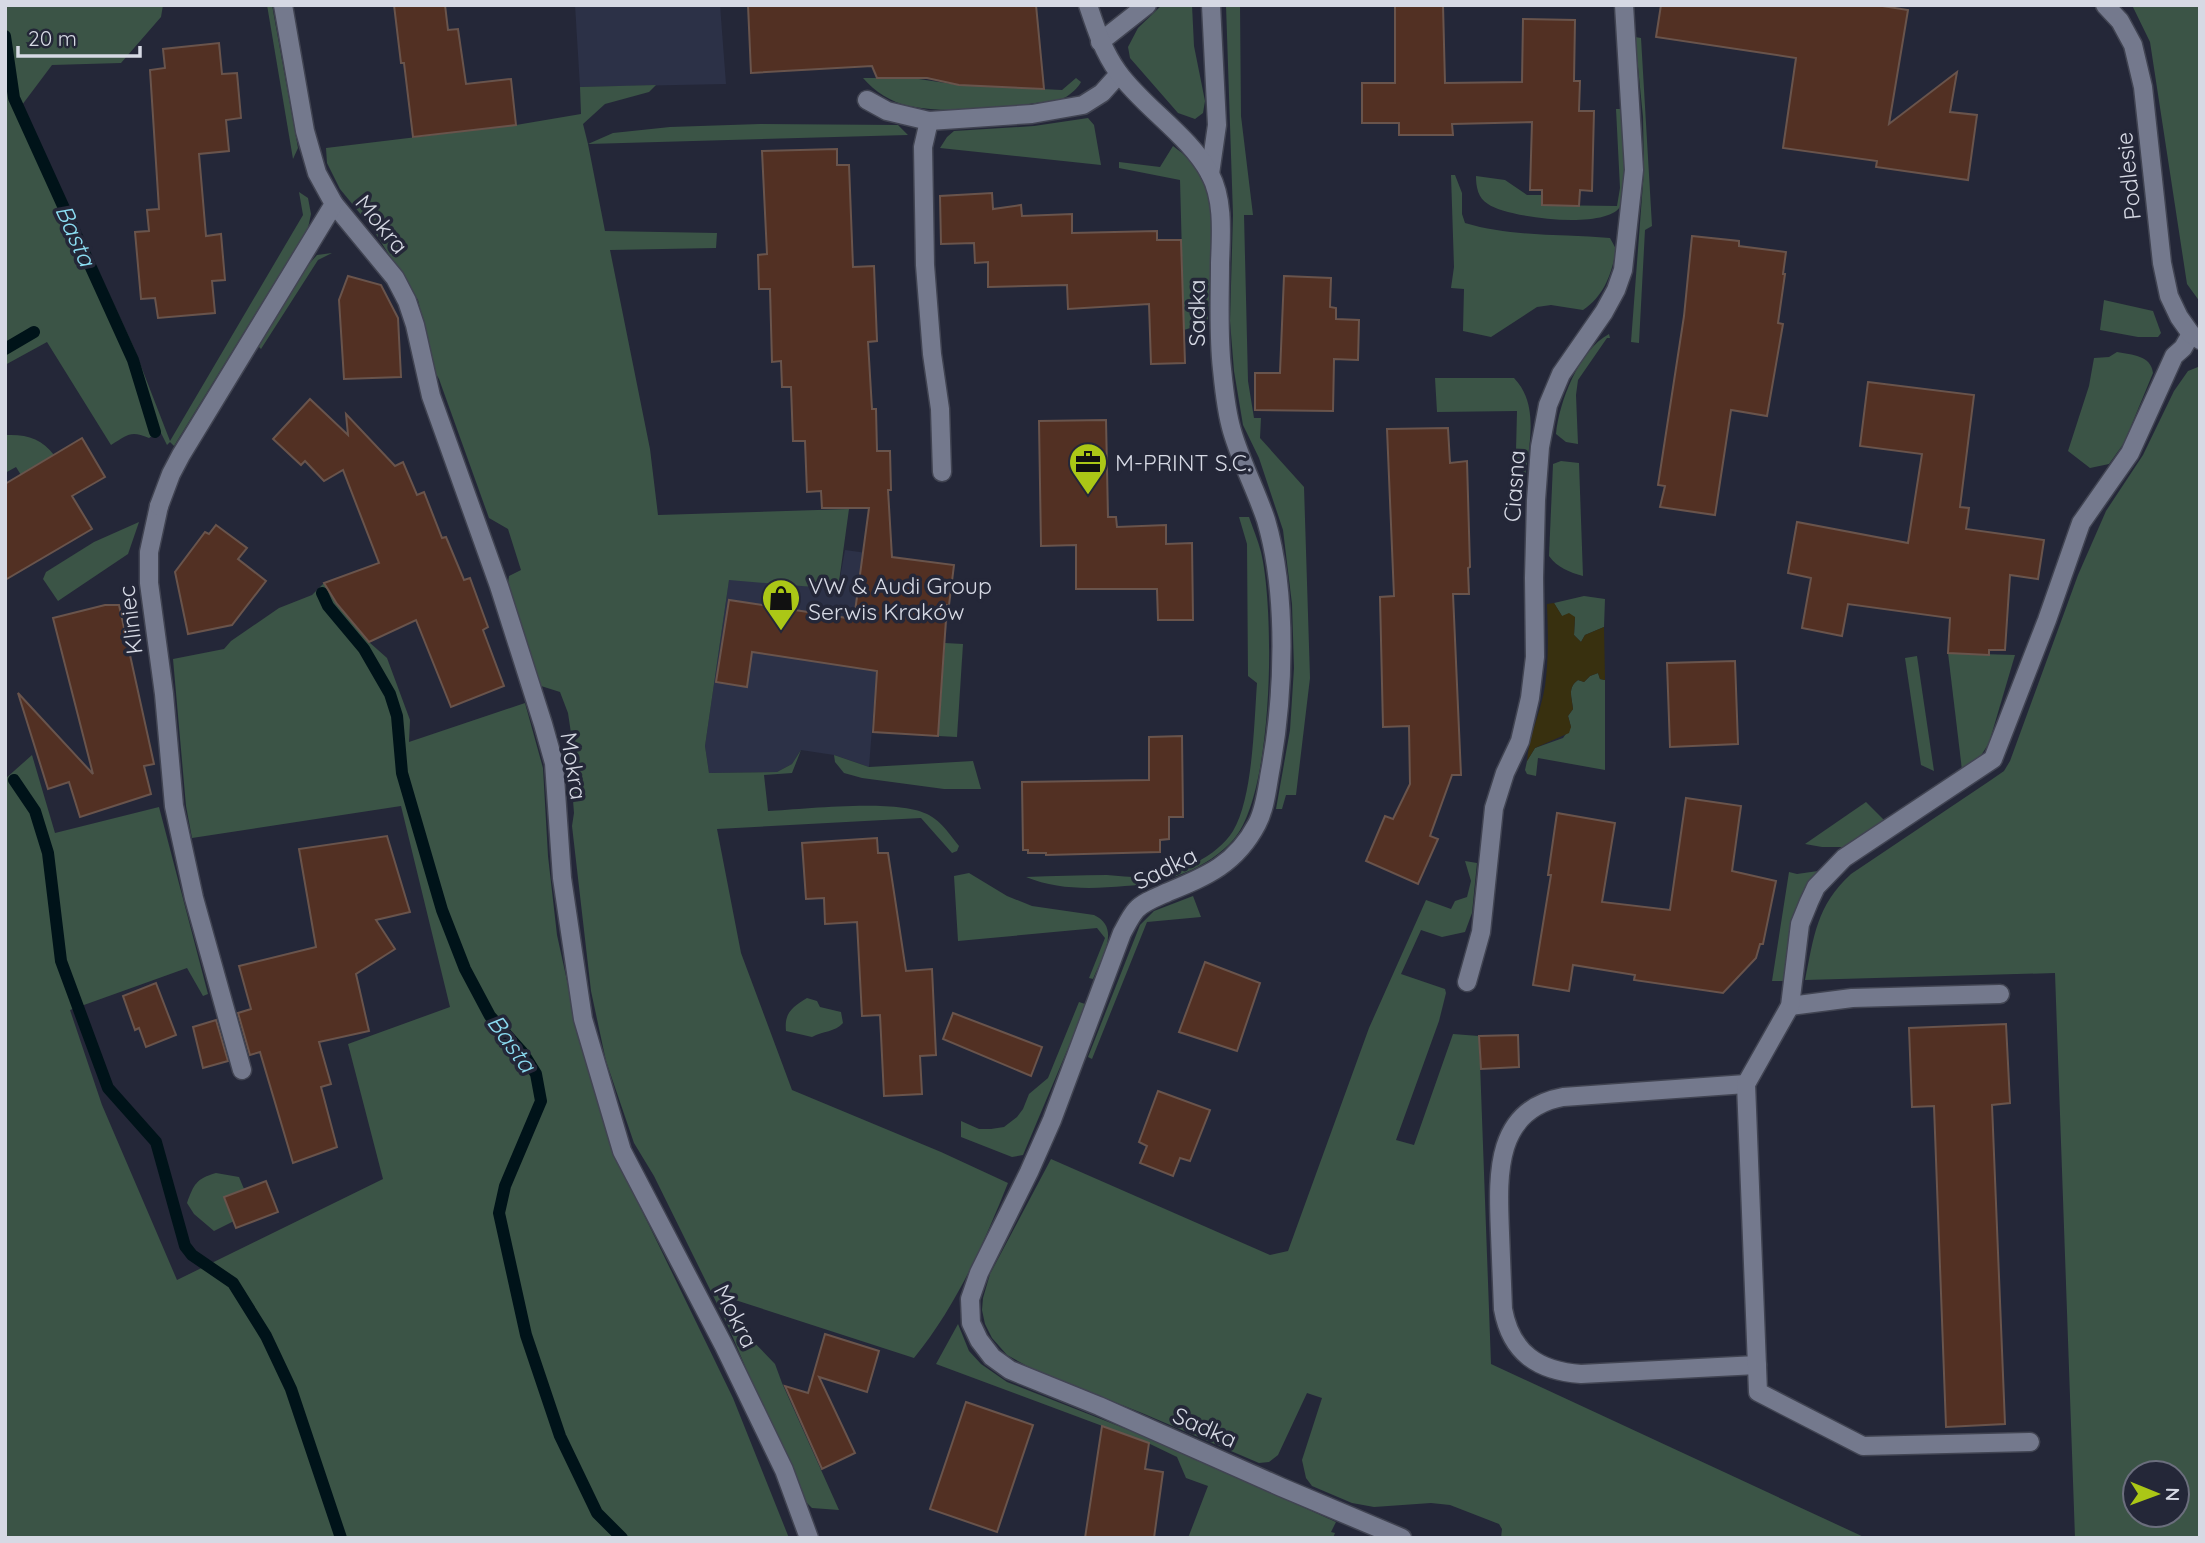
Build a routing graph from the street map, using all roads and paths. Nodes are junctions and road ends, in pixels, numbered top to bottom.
1 (283, 5) edge
2 (1088, 5) edge
3 (1147, 5) edge
4 (1211, 5) edge
5 (1624, 5) edge
6 (2105, 5) edge
7 (1100, 42) junction
8 (1119, 74) junction
9 (867, 100) dead end
10 (929, 121) junction
11 (1210, 174) junction
12 (334, 204) junction
13 (2195, 337) edge
14 (942, 472) dead end
15 (1467, 982) dead end
16 (2000, 994) dead end
17 (1790, 1006) junction
18 (242, 1070) dead end
19 (1746, 1084) junction
20 (1757, 1365) junction
21 (2030, 1442) dead end
22 (809, 1538) edge
23 (1402, 1538) edge

1 - 12 street, Mokra
2 - 7 street, Sadka
3 - 7 street
4 - 11 street
5 - 15 street, Ciasna
6 - 13 street, Podlesie
7 - 8 street, Sadka
8 - 10 street
8 - 11 street, Sadka
9 - 10 street
10 - 14 street
11 - 23 street, Sadka
12 - 18 street, Kliniec
12 - 22 street, Mokra
13 - 17 street
16 - 17 street
17 - 19 street
19 - 20 street
19 - 20 street
20 - 21 street

